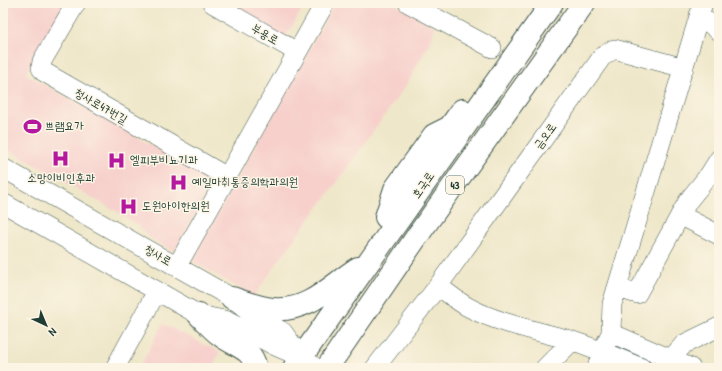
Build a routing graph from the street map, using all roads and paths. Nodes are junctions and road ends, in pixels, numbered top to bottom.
1 (76, 3) edge
2 (212, 3) edge
3 (324, 3) edge
4 (408, 3) edge
5 (552, 3) edge
6 (584, 3) edge
7 (701, 9) edge
8 (719, 31) edge
9 (492, 48) dead end
10 (297, 52) junction
11 (684, 68) junction
12 (497, 81) junction
13 (719, 159) edge
14 (3, 168) edge
15 (227, 177) junction
16 (3, 203) edge
17 (680, 215) junction
18 (719, 235) edge
19 (370, 260) junction
20 (176, 266) junction
21 (344, 276) junction
22 (438, 286) junction
23 (617, 288) junction
24 (157, 291) junction
25 (232, 298) junction
26 (199, 315) junction
27 (719, 328) edge
28 (611, 333) junction
29 (572, 341) junction
30 (671, 359) junction
31 (600, 360) edge
32 (304, 364) edge
33 (115, 368) edge
34 (256, 368) edge
35 (327, 368) edge
36 (375, 368) edge
37 (545, 368) edge
38 (642, 368) edge
39 (691, 368) edge

1 - 15 street, 청사로47번길
2 - 10 street, 부용로
3 - 10 street
4 - 9 street
5 - 12 main road, 호국로 / 43
6 - 35 main road, 43
7 - 8 street
7 - 11 street
10 - 15 street
11 - 22 street, 금오로
11 - 23 street
12 - 19 main road, 호국로 / 43
12 - 21 main road
13 - 17 street
14 - 20 street, 청사로
15 - 20 street
16 - 24 street
17 - 18 street
17 - 23 street
19 - 21 main road
19 - 32 main road, 호국로 / 43
20 - 25 street, 청사로
21 - 25 main road
22 - 29 street
22 - 36 street, 금오로
23 - 28 street
24 - 26 street
24 - 33 street
25 - 32 street, 청사로
26 - 32 street
26 - 34 main road
27 - 30 street
28 - 30 street
28 - 31 street
29 - 31 street
29 - 37 street
30 - 39 street
31 - 38 street

